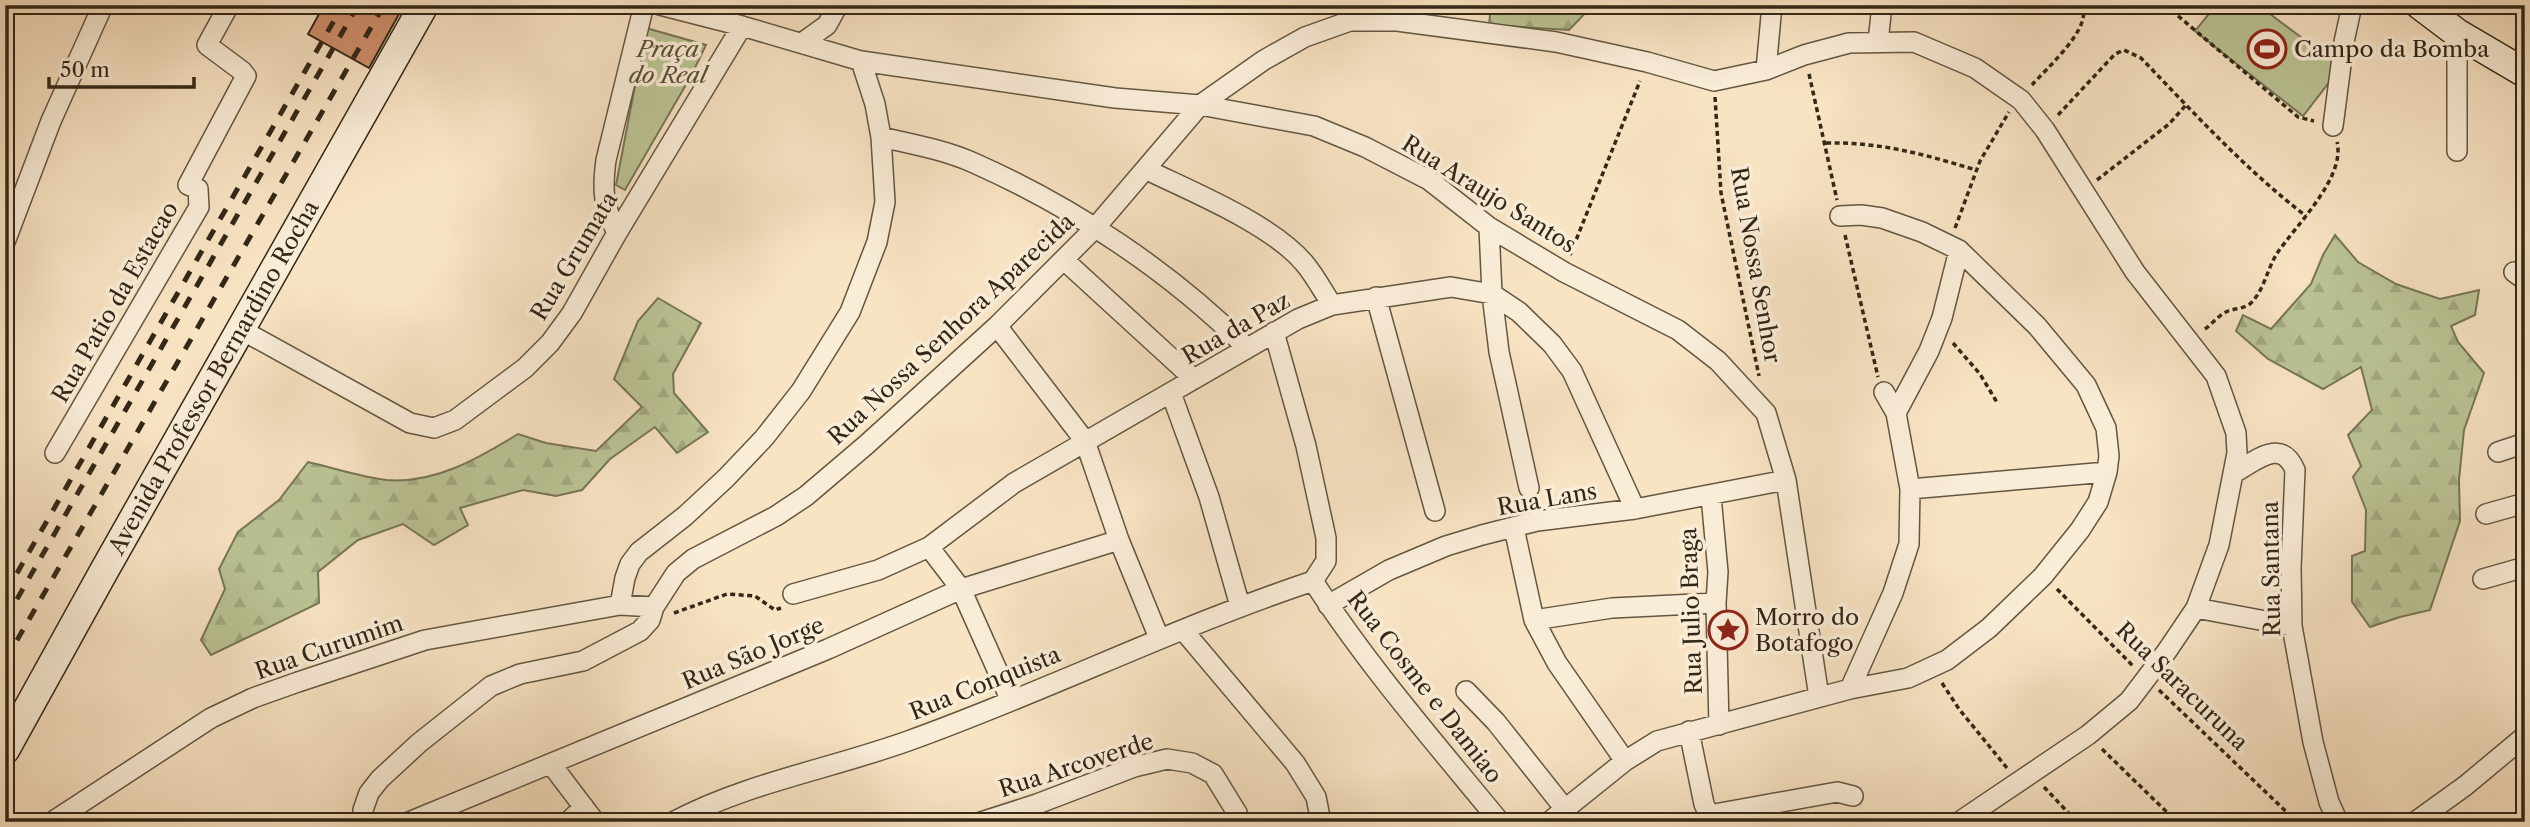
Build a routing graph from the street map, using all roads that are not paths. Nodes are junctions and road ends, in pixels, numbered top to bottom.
1 (103, 5) edge
2 (229, 5) edge
3 (424, 5) edge
4 (644, 5) edge
5 (660, 5) edge
6 (838, 5) edge
7 (1772, 5) edge
8 (1882, 5) edge
9 (2352, 5) edge
10 (2420, 5) edge
11 (742, 26) junction
12 (2457, 33) junction
13 (1878, 42) junction
14 (802, 43) junction
15 (861, 61) junction
16 (1766, 70) junction
17 (2525, 73) edge
18 (1200, 105) junction
19 (2333, 126) road end
20 (881, 137) junction
21 (2457, 151) dead end
22 (1147, 170) junction
23 (1840, 216) dead end
24 (1489, 227) junction
25 (1095, 228) junction
26 (617, 233) junction
27 (5, 242) edge
28 (1954, 248) junction
29 (1064, 260) junction
30 (1492, 294) junction
31 (1376, 297) junction
32 (1332, 305) junction
33 (998, 326) junction
34 (240, 329) junction
35 (1274, 332) junction
36 (1247, 348) junction
37 (1194, 379) junction
38 (1884, 392) dead end
39 (1171, 393) junction
40 (1896, 413) junction
41 (1085, 442) junction
42 (2525, 443) edge
43 (2498, 452) dead end
44 (55, 453) dead end
45 (2107, 472) junction
46 (2234, 473) junction
47 (1786, 480) junction
48 (1529, 488) dead end
49 (1910, 489) junction
50 (1711, 496) junction
51 (2525, 503) edge
52 (1635, 509) junction
53 (1434, 511) dead end
54 (2486, 514) dead end
55 (1514, 528) junction
56 (1119, 540) junction
57 (929, 547) junction
58 (2525, 567) edge
59 (2483, 579) dead end
60 (1312, 581) junction
61 (961, 589) junction
62 (793, 594) road end
63 (1716, 603) junction
64 (620, 605) junction
65 (1328, 605) junction
66 (1240, 606) junction
67 (2196, 608) junction
68 (653, 610) junction
69 (1534, 620) junction
70 (2292, 626) junction
71 (1183, 630) junction
72 (1159, 638) junction
73 (1850, 689) junction
74 (1466, 691) dead end
75 (1819, 697) junction
76 (1011, 701) junction
77 (1719, 725) junction
78 (1689, 731) junction
79 (2525, 736) edge
80 (5, 750) edge
81 (1625, 761) junction
82 (551, 764) junction
83 (1853, 796) dead end
84 (1565, 808) junction
85 (589, 815) edge
86 (52, 822) edge
87 (364, 822) edge
88 (409, 822) edge
89 (568, 822) edge
90 (673, 822) edge
91 (981, 822) edge
92 (1240, 822) edge
93 (1321, 822) edge
94 (1500, 822) edge
95 (1549, 822) edge
96 (1959, 822) edge
97 (2338, 822) edge
98 (2414, 822) edge

1 - 27 street
2 - 44 street, Rua Patio da Estacao
3 - 34 main road, Avenida Professor Bernardino Rocha
4 - 26 street
5 - 11 street, Rua Araujo Santos
6 - 14 street
7 - 16 street
8 - 13 street
9 - 19 street
10 - 12 main road
11 - 14 street, Rua Araujo Santos
11 - 26 street, Rua Grumata
12 - 17 main road
12 - 21 street
13 - 16 street, Rua Nossa Senhora Aparecida
13 - 46 street, Rua Nossa Senhora Aparecida
14 - 15 street, Rua Araujo Santos
15 - 18 street, Rua Araujo Santos
15 - 20 street
16 - 18 street, Rua Nossa Senhora Aparecida
18 - 22 street, Rua Nossa Senhora Aparecida
18 - 24 street, Rua Araujo Santos
20 - 25 street
20 - 64 street
22 - 25 street, Rua Nossa Senhora Aparecida
22 - 32 street
23 - 28 street
24 - 30 street
24 - 47 street, Rua Araujo Santos
25 - 29 street, Rua Nossa Senhora Aparecida
25 - 36 street
26 - 34 street, Rua Grumata
28 - 40 street
28 - 45 street
29 - 33 street, Rua Nossa Senhora Aparecida
29 - 37 street
30 - 31 street, Rua da Paz
30 - 48 street
30 - 52 street, Rua da Paz
31 - 32 street, Rua da Paz
31 - 53 street
32 - 35 street, Rua da Paz
33 - 41 street
33 - 68 street, Rua Nossa Senhora Aparecida
34 - 80 main road, Avenida Professor Bernardino Rocha
35 - 36 street, Rua da Paz
35 - 60 street
36 - 37 street, Rua da Paz
37 - 39 street, Rua da Paz
38 - 40 street
39 - 41 street, Rua da Paz
39 - 66 street
40 - 49 street
41 - 56 street
41 - 57 street, Rua da Paz
42 - 43 street
45 - 49 street
45 - 73 street
46 - 67 street, Rua Nossa Senhora Aparecida
46 - 70 street, Rua Santana
47 - 50 street, Rua Lans
47 - 75 street, Rua Araujo Santos
49 - 73 street
50 - 52 street, Rua Lans
50 - 63 street, Rua Julio Braga
51 - 54 street
52 - 55 street, Rua Lans
55 - 65 street, Rua Lans
55 - 69 street
56 - 61 street, Rua São Jorge
56 - 72 street
57 - 61 street
57 - 62 street, Rua da Paz
58 - 59 street
60 - 65 street, Rua Cosme e Damiao
60 - 66 street, Rua Conquista
61 - 76 street
61 - 82 street, Rua São Jorge
63 - 69 street
63 - 77 street, Rua Julio Braga
64 - 68 street, Rua Curumim
64 - 86 street, Rua Curumim
65 - 94 street, Rua Cosme e Damiao
66 - 71 street, Rua Conquista
67 - 70 street
67 - 96 street, Rua Nossa Senhora Aparecida
68 - 87 street, Rua Nossa Senhora Aparecida
69 - 81 street
70 - 97 street, Rua Santana
71 - 72 street, Rua Conquista
71 - 93 street
72 - 76 street, Rua Conquista
73 - 75 street
74 - 84 street
75 - 77 street
76 - 90 street, Rua Conquista
77 - 78 street
78 - 81 street
78 - 83 street
79 - 98 street
81 - 84 street
82 - 85 street
82 - 88 street, Rua São Jorge
84 - 95 street
85 - 89 street
91 - 92 street, Rua Arcoverde

